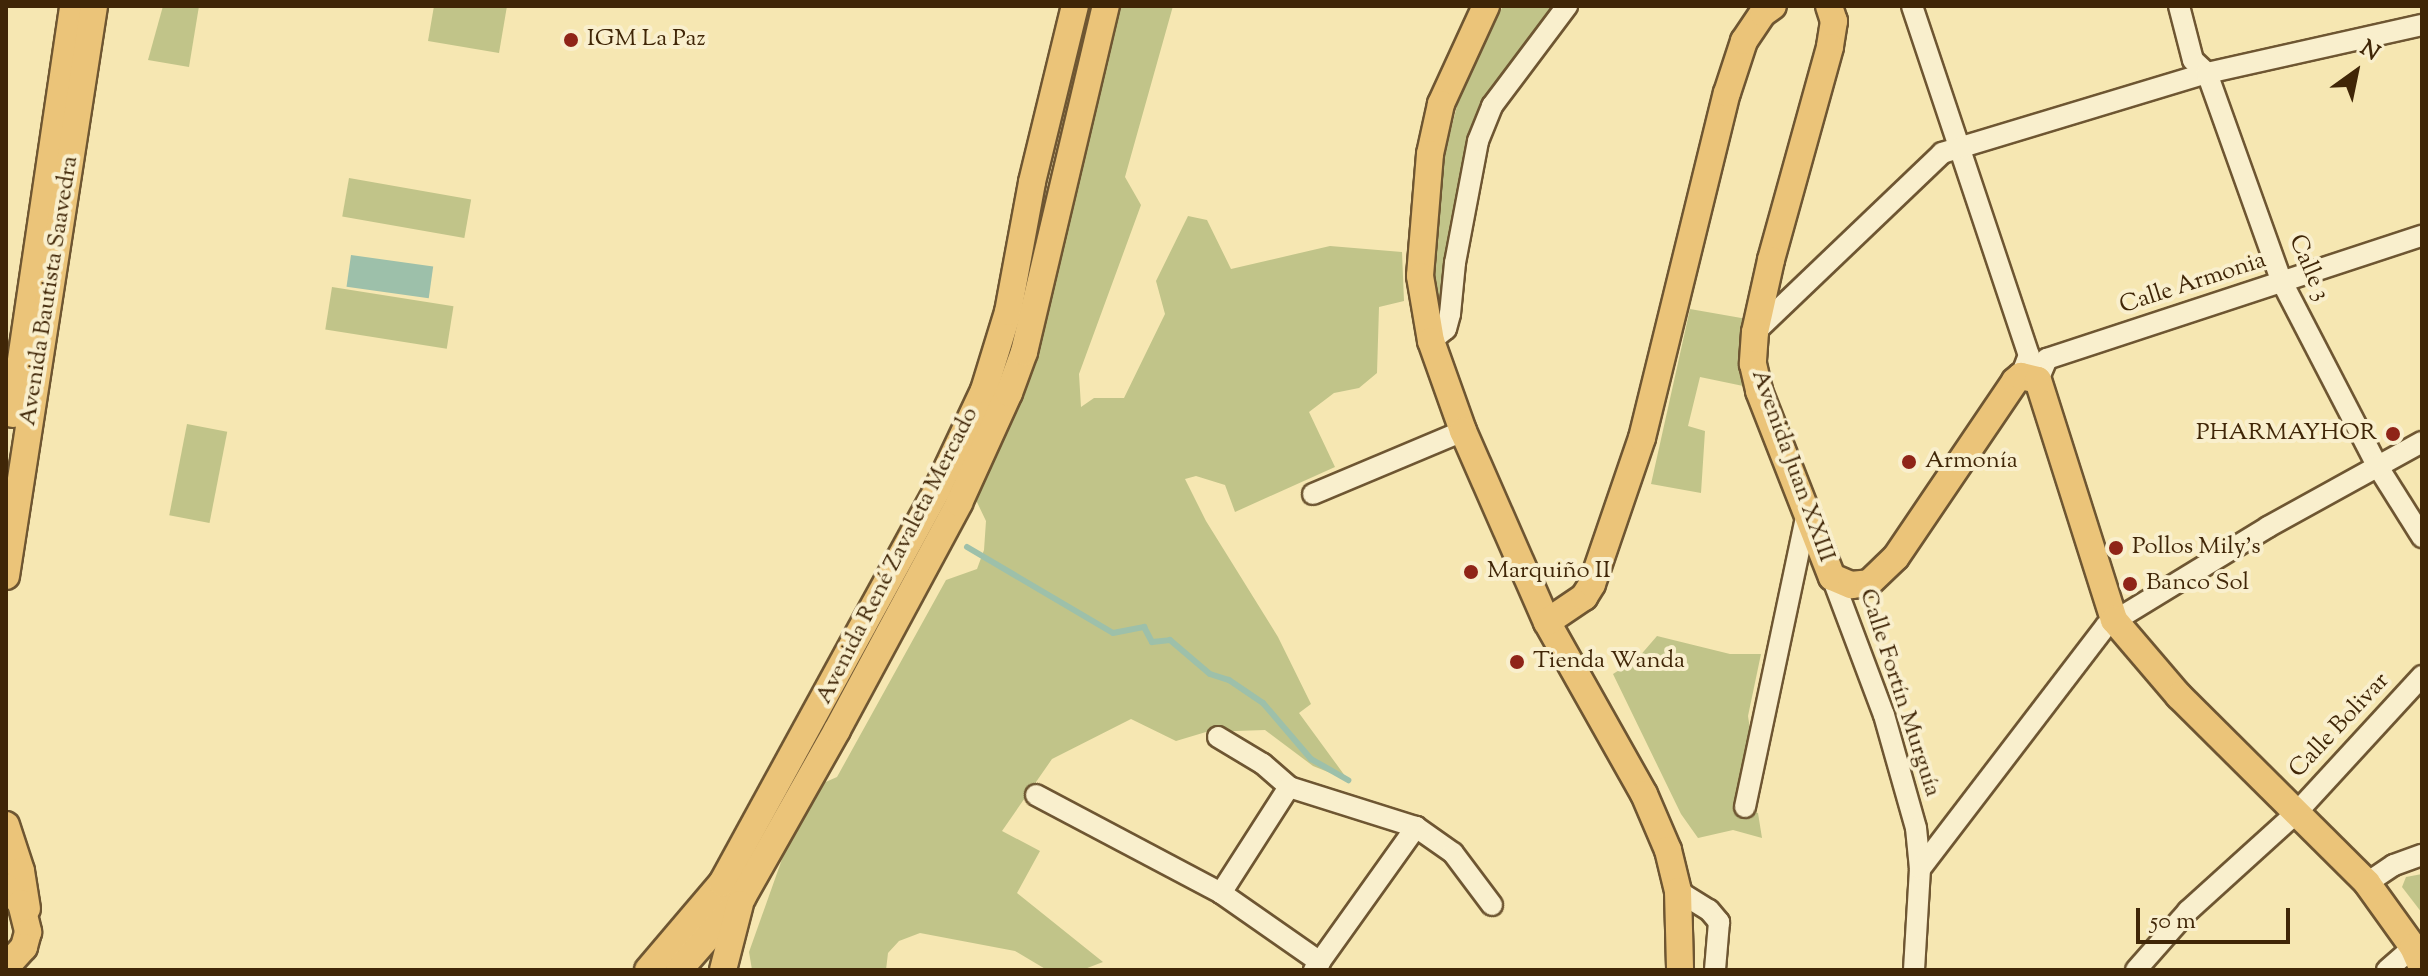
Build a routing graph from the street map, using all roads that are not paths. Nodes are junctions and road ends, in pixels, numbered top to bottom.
1 (73, 6) edge
2 (94, 6) edge
3 (1075, 6) edge
4 (1106, 6) edge
5 (1486, 6) edge
6 (1567, 6) edge
7 (1773, 6) edge
8 (1829, 6) edge
9 (1912, 6) edge
10 (2179, 6) edge
11 (2422, 25) edge
12 (2207, 73) junction
13 (1960, 147) junction
14 (2422, 236) edge
15 (2282, 282) junction
16 (1755, 332) junction
17 (1431, 341) junction
18 (2030, 378) junction
19 (1463, 431) junction
20 (2422, 442) edge
21 (6, 461) edge
22 (2378, 467) junction
23 (1313, 494) dead end
24 (1807, 514) junction
25 (2422, 537) edge
26 (6, 576) edge
27 (1832, 577) junction
28 (2114, 620) junction
29 (1547, 622) junction
30 (2422, 676) edge
31 (1218, 737) dead end
32 (1289, 787) junction
33 (1036, 795) dead end
34 (1745, 807) dead end
35 (2297, 812) junction
36 (6, 825) edge
37 (1416, 827) junction
38 (2422, 855) edge
39 (1920, 869) junction
40 (2367, 883) junction
41 (6, 887) edge
42 (1678, 891) junction
43 (1221, 893) junction
44 (742, 898) junction
45 (1492, 905) dead end
46 (27, 917) junction
47 (2417, 957) edge
48 (1317, 966) edge
49 (6, 967) edge
50 (648, 970) edge
51 (679, 970) edge
52 (723, 970) edge
53 (1680, 970) edge
54 (1715, 970) edge
55 (1914, 970) edge
56 (2136, 970) edge
57 (2387, 970) edge

1 - 21 main road, Avenida Bautista Saavedra
2 - 26 main road, Avenida Bautista Saavedra
3 - 50 main road, Avenida René Zavaleta Mercado
4 - 44 main road, Avenida René Zavaleta Mercado
5 - 17 main road
6 - 17 street
7 - 29 main road
8 - 16 main road, Avenida Juan XXIII
9 - 13 street
10 - 12 street, Calle 3
11 - 12 street
12 - 13 street
12 - 15 street, Calle 3
13 - 16 street
13 - 18 street
14 - 15 street, Calle Armonia
15 - 18 street, Calle Armonia
15 - 22 street, Calle 3
16 - 24 main road, Avenida Juan XXIII
17 - 19 main road
18 - 27 main road, Avenida Juan XXIII
18 - 28 main road
19 - 23 street
19 - 29 main road
20 - 22 street
22 - 25 street, Calle 3
22 - 28 street
24 - 27 main road, Avenida Juan XXIII
24 - 34 street
27 - 39 street, Calle Fortín Murguía
28 - 35 main road
28 - 39 street
29 - 42 main road
30 - 35 street, Calle Bolivar
31 - 32 street
32 - 37 street
32 - 43 street
33 - 43 street
35 - 40 main road
35 - 56 street, Calle Bolivar
36 - 46 main road
37 - 45 street
37 - 48 street
38 - 40 street
39 - 55 street, Calle Fortín Murguía
40 - 47 main road
41 - 46 main road
42 - 53 main road
42 - 54 street
43 - 48 street
44 - 51 main road, Avenida René Zavaleta Mercado
44 - 52 main road
46 - 49 main road
47 - 57 street

